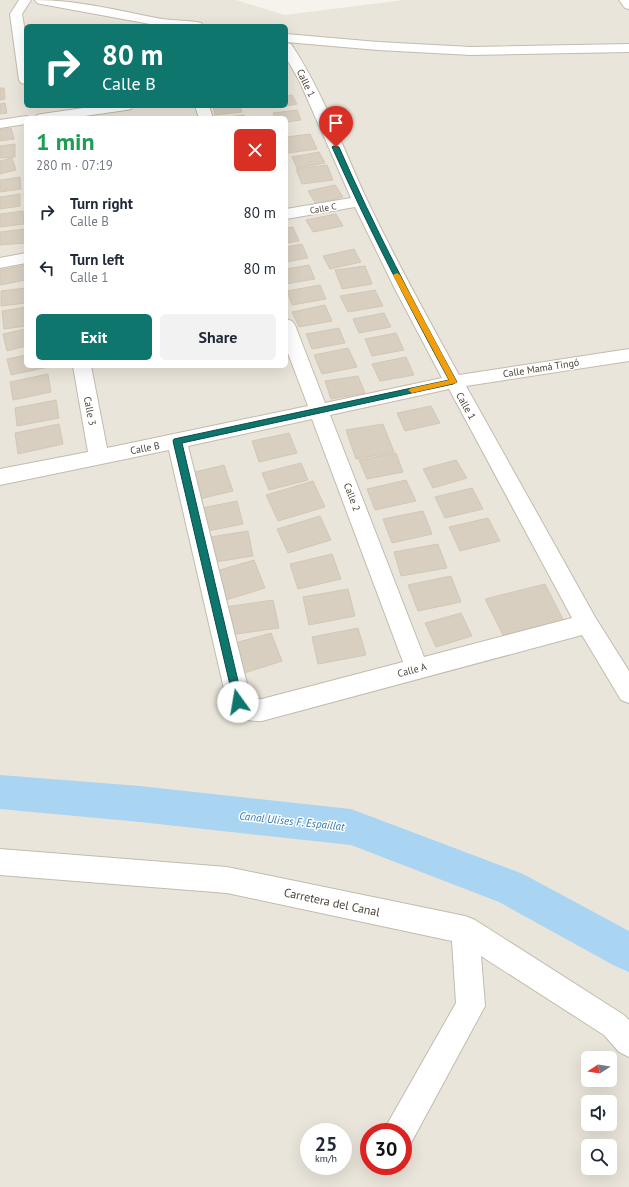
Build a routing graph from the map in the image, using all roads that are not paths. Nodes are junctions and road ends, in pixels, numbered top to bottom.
1 (25, 0) edge
2 (41, 0) edge
3 (625, 0) edge
4 (629, 5) edge
5 (166, 24) edge
6 (288, 38) edge
7 (629, 48) edge
8 (288, 52) edge
9 (24, 67) edge
10 (112, 108) edge
11 (56, 116) edge
12 (24, 120) edge
13 (0, 124) edge
14 (360, 201) junction
15 (288, 214) edge
16 (24, 258) edge
17 (0, 263) edge
18 (288, 329) edge
19 (629, 355) edge
20 (82, 368) edge
21 (453, 382) junction
22 (319, 410) junction
23 (177, 441) junction
24 (100, 456) junction
25 (0, 477) edge
26 (587, 624) junction
27 (417, 669) junction
28 (629, 692) edge
29 (0, 862) edge
30 (464, 930) junction
31 (629, 1042) edge
32 (405, 1123) edge

1 - 9 street
2 - 5 street
3 - 4 street
6 - 7 street
8 - 14 street, Calle 1
10 - 11 street
12 - 13 street
14 - 15 street, Calle C
14 - 21 street, Calle 1
16 - 17 street
18 - 22 street, Calle 2
19 - 21 street, Calle Mamá Tingó
20 - 24 street, Calle 3
21 - 22 street, Calle B
21 - 26 street, Calle 1
22 - 23 street, Calle B
22 - 27 street, Calle 2
23 - 24 street, Calle B
23 - 27 street, Calle A
24 - 25 street, Calle B
26 - 27 street, Calle A
26 - 28 street, Calle 1
29 - 30 street, Carretera del Canal
30 - 31 street, Carretera del Canal
30 - 32 street

